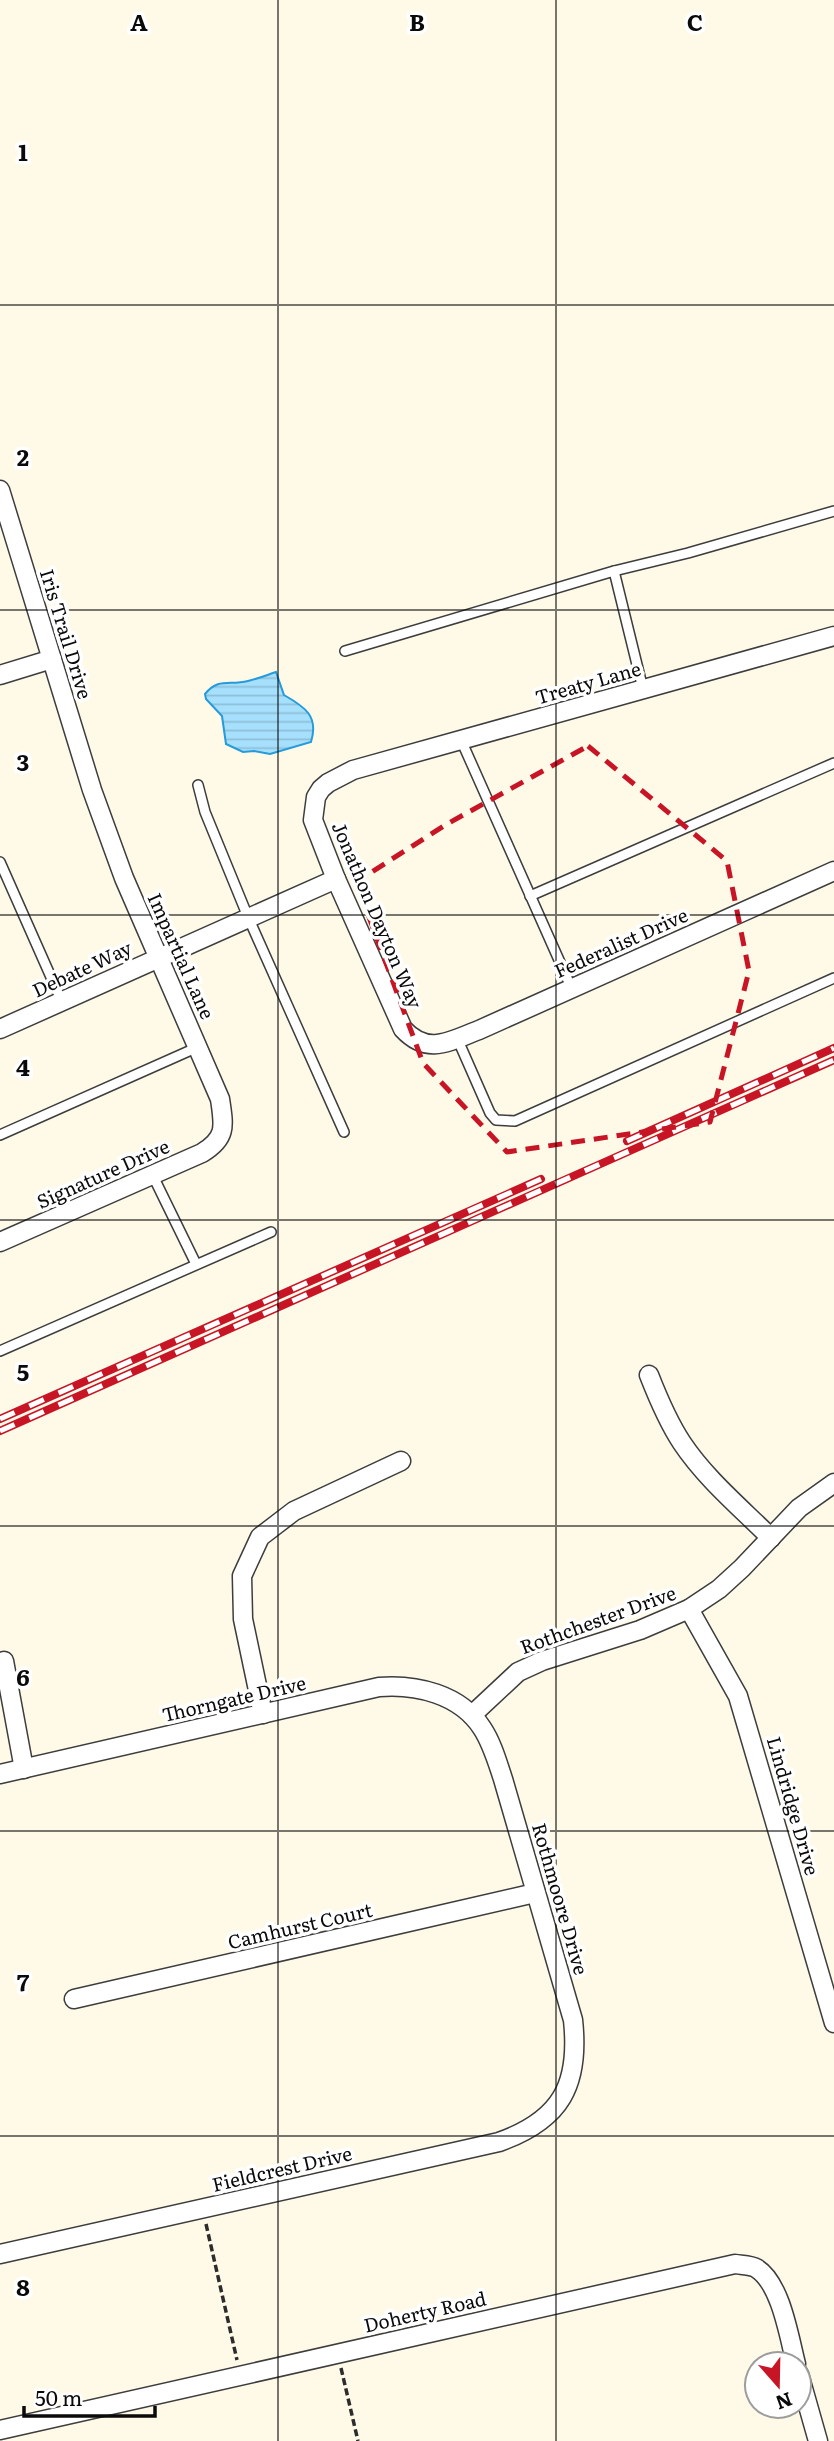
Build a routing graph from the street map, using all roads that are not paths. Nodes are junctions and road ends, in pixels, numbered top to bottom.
1 (0, 490) edge
2 (834, 511) edge
3 (614, 570) junction
4 (834, 636) edge
5 (345, 651) dead end
6 (52, 659) junction
7 (0, 675) edge
8 (643, 689) junction
9 (461, 740) junction
10 (834, 763) edge
11 (353, 770) joint
12 (198, 785) dead end
13 (92, 790) joint
14 (0, 862) edge
15 (834, 871) edge
16 (336, 879) junction
17 (530, 896) junction
18 (248, 917) junction
19 (157, 958) junction
20 (834, 978) edge
21 (571, 987) junction
22 (62, 1002) junction
23 (0, 1030) edge
24 (457, 1038) junction
25 (423, 1044) joint
26 (198, 1047) junction
27 (344, 1132) dead end
28 (0, 1135) edge
29 (219, 1140) joint
30 (153, 1176) junction
31 (271, 1233) dead end
32 (0, 1242) edge
33 (196, 1264) junction
34 (0, 1351) edge
35 (649, 1375) dead end
36 (401, 1461) dead end
37 (834, 1483) edge
38 (771, 1538) junction
39 (689, 1609) junction
40 (4, 1661) dead end
41 (263, 1714) junction
42 (472, 1715) junction
43 (24, 1769) junction
44 (0, 1774) edge
45 (535, 1893) junction
46 (74, 1999) dead end
47 (834, 2023) edge
48 (561, 2100) joint
49 (0, 2254) edge
50 (792, 2350) edge
51 (812, 2420) edge
52 (0, 2430) edge
53 (818, 2441) edge

1 - 6 street, Iris Trail Drive
2 - 3 lane
3 - 5 lane
3 - 8 lane
4 - 8 street, Treaty Lane
6 - 7 street
6 - 13 street, Iris Trail Drive
8 - 9 street, Treaty Lane
9 - 11 street, Treaty Lane
9 - 17 lane
10 - 17 lane
11 - 16 street, Jonathon Dayton Way
12 - 18 lane
13 - 19 street, Impartial Lane
14 - 22 lane
15 - 21 street, Federalist Drive
16 - 18 street, Debate Way
16 - 25 street, Jonathon Dayton Way
17 - 21 lane
18 - 19 street, Debate Way
18 - 27 lane
19 - 22 street, Debate Way
19 - 26 street, Impartial Lane
20 - 24 lane
21 - 24 street, Federalist Drive
22 - 23 street, Debate Way
24 - 25 street, Federalist Drive
26 - 28 lane
26 - 29 street, Impartial Lane
29 - 30 street, Signature Drive
30 - 32 street, Signature Drive
30 - 33 lane
31 - 33 lane
33 - 34 lane
35 - 38 street
36 - 41 street
37 - 38 street, Rothchester Drive
38 - 39 street, Rothchester Drive
39 - 42 street, Rothchester Drive
39 - 47 street, Lindridge Drive
40 - 43 street
41 - 42 street, Thorngate Drive
41 - 43 street, Thorngate Drive
42 - 45 street, Rothmoore Drive
43 - 44 street, Thorngate Drive
45 - 46 street, Camhurst Court
45 - 48 street, Rothmoore Drive
48 - 49 street, Fieldcrest Drive
50 - 52 street, Doherty Road
51 - 53 street

